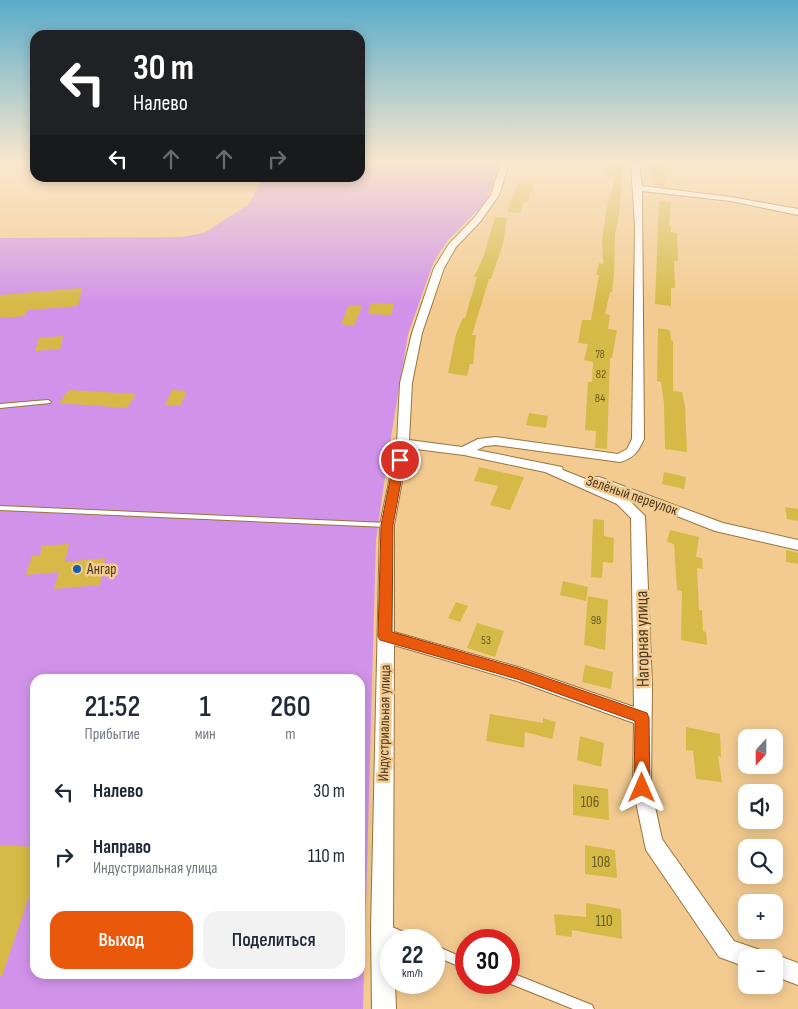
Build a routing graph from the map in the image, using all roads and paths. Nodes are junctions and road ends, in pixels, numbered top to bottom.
1 (484, 210) edge
2 (638, 210) edge
3 (48, 402) dead end
4 (0, 406) edge
5 (403, 443) junction
6 (464, 451) junction
7 (548, 468) junction
8 (0, 508) edge
9 (387, 525) junction
10 (798, 545) edge
11 (385, 636) junction
12 (642, 718) junction
13 (382, 928) joint
14 (738, 953) edge
15 (783, 968) edge
16 (798, 974) edge
17 (520, 982) edge
18 (384, 1009) edge
19 (588, 1009) edge

1 - 5 street, Индустриальная улица
2 - 6 street, Зелёный переулок
3 - 4 lane
5 - 6 street, Зелёный переулок
5 - 9 street, Индустриальная улица
6 - 7 street, Зелёный переулок
7 - 10 street, Зелёный переулок
7 - 12 street, Нагорная улица
8 - 9 lane
9 - 11 street, Индустриальная улица
11 - 12 street
11 - 13 street, Индустриальная улица
12 - 14 street, Нагорная улица
13 - 18 street, Индустриальная улица
15 - 16 street
17 - 19 lane

